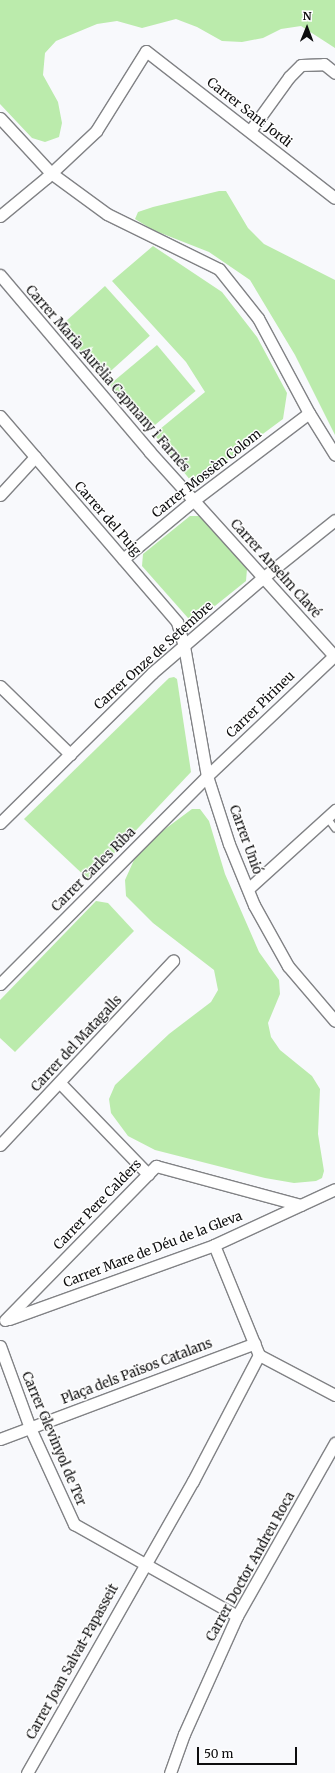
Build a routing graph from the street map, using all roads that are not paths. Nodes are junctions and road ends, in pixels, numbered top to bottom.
1 (335, 73) edge
2 (0, 118) edge
3 (250, 132) junction
4 (51, 173) junction
5 (335, 198) edge
6 (0, 216) edge
7 (0, 275) edge
8 (309, 413) junction
9 (0, 416) edge
10 (335, 455) edge
11 (35, 457) junction
12 (0, 495) edge
13 (194, 500) junction
14 (335, 520) edge
15 (123, 559) junction
16 (263, 577) junction
17 (184, 646) junction
18 (335, 656) edge
19 (0, 686) edge
20 (70, 754) junction
21 (207, 776) junction
22 (331, 814) edge
23 (0, 823) edge
24 (335, 828) edge
25 (248, 889) junction
26 (174, 961) dead end
27 (0, 984) edge
28 (335, 1021) edge
29 (60, 1083) junction
30 (0, 1145) edge
31 (148, 1174) junction
32 (335, 1189) edge
33 (301, 1205) junction
34 (214, 1245) junction
35 (3, 1321) edge
36 (255, 1343) junction
37 (0, 1346) edge
38 (260, 1354) junction
39 (335, 1395) edge
40 (30, 1428) junction
41 (0, 1439) edge
42 (335, 1443) edge
43 (144, 1565) junction
44 (237, 1616) junction
45 (27, 1773) edge
46 (170, 1773) edge

1 - 3 street
2 - 4 street
3 - 4 street, Carrer Sant Jordi
3 - 5 street, Carrer Sant Jordi
4 - 6 street
4 - 8 street
7 - 13 street, Carrer Maria Aurèlia Capmany i Farnés
8 - 10 street
8 - 13 street, Carrer Mossèn Colom
9 - 11 street, Carrer del Puig
11 - 12 street
11 - 15 street, Carrer del Puig
13 - 15 street, Carrer Mossèn Colom
13 - 16 street, Carrer Anselm Clavé
14 - 16 street, Carrer Onze de Setembre
15 - 17 street, Carrer del Puig
16 - 17 street, Carrer Onze de Setembre
16 - 18 street, Carrer Anselm Clavé
17 - 20 street, Carrer Onze de Setembre
17 - 21 street, Carrer Unió
18 - 21 street, Carrer Pirineu
19 - 20 street
20 - 23 street, Carrer Onze de Setembre
21 - 25 street, Carrer Unió
21 - 27 street, Carrer Carles Riba
22 - 24 lane
22 - 25 street
25 - 28 street, Carrer Unió
26 - 29 street, Carrer del Matagalls
29 - 30 street, Carrer del Matagalls
29 - 31 street
31 - 33 street, Carrer Pere Calders
31 - 35 street, Carrer Pere Calders
32 - 33 street, Carrer Mare de Déu de la Gleva
33 - 34 street, Carrer Mare de Déu de la Gleva
34 - 35 street, Carrer Mare de Déu de la Gleva
34 - 36 street
36 - 38 street
36 - 40 street, Plaça dels Països Catalans
37 - 40 street, Carrer Glevinyol de Ter
38 - 39 street
38 - 43 street
40 - 41 street, Plaça dels Països Catalans
40 - 43 street, Carrer Glevinyol de Ter
42 - 44 street, Carrer Doctor Andreu Roca
43 - 44 street, Carrer Glevinyol de Ter
43 - 45 street, Carrer Joan Salvat-Papasseit
44 - 46 street, Carrer Doctor Andreu Roca

